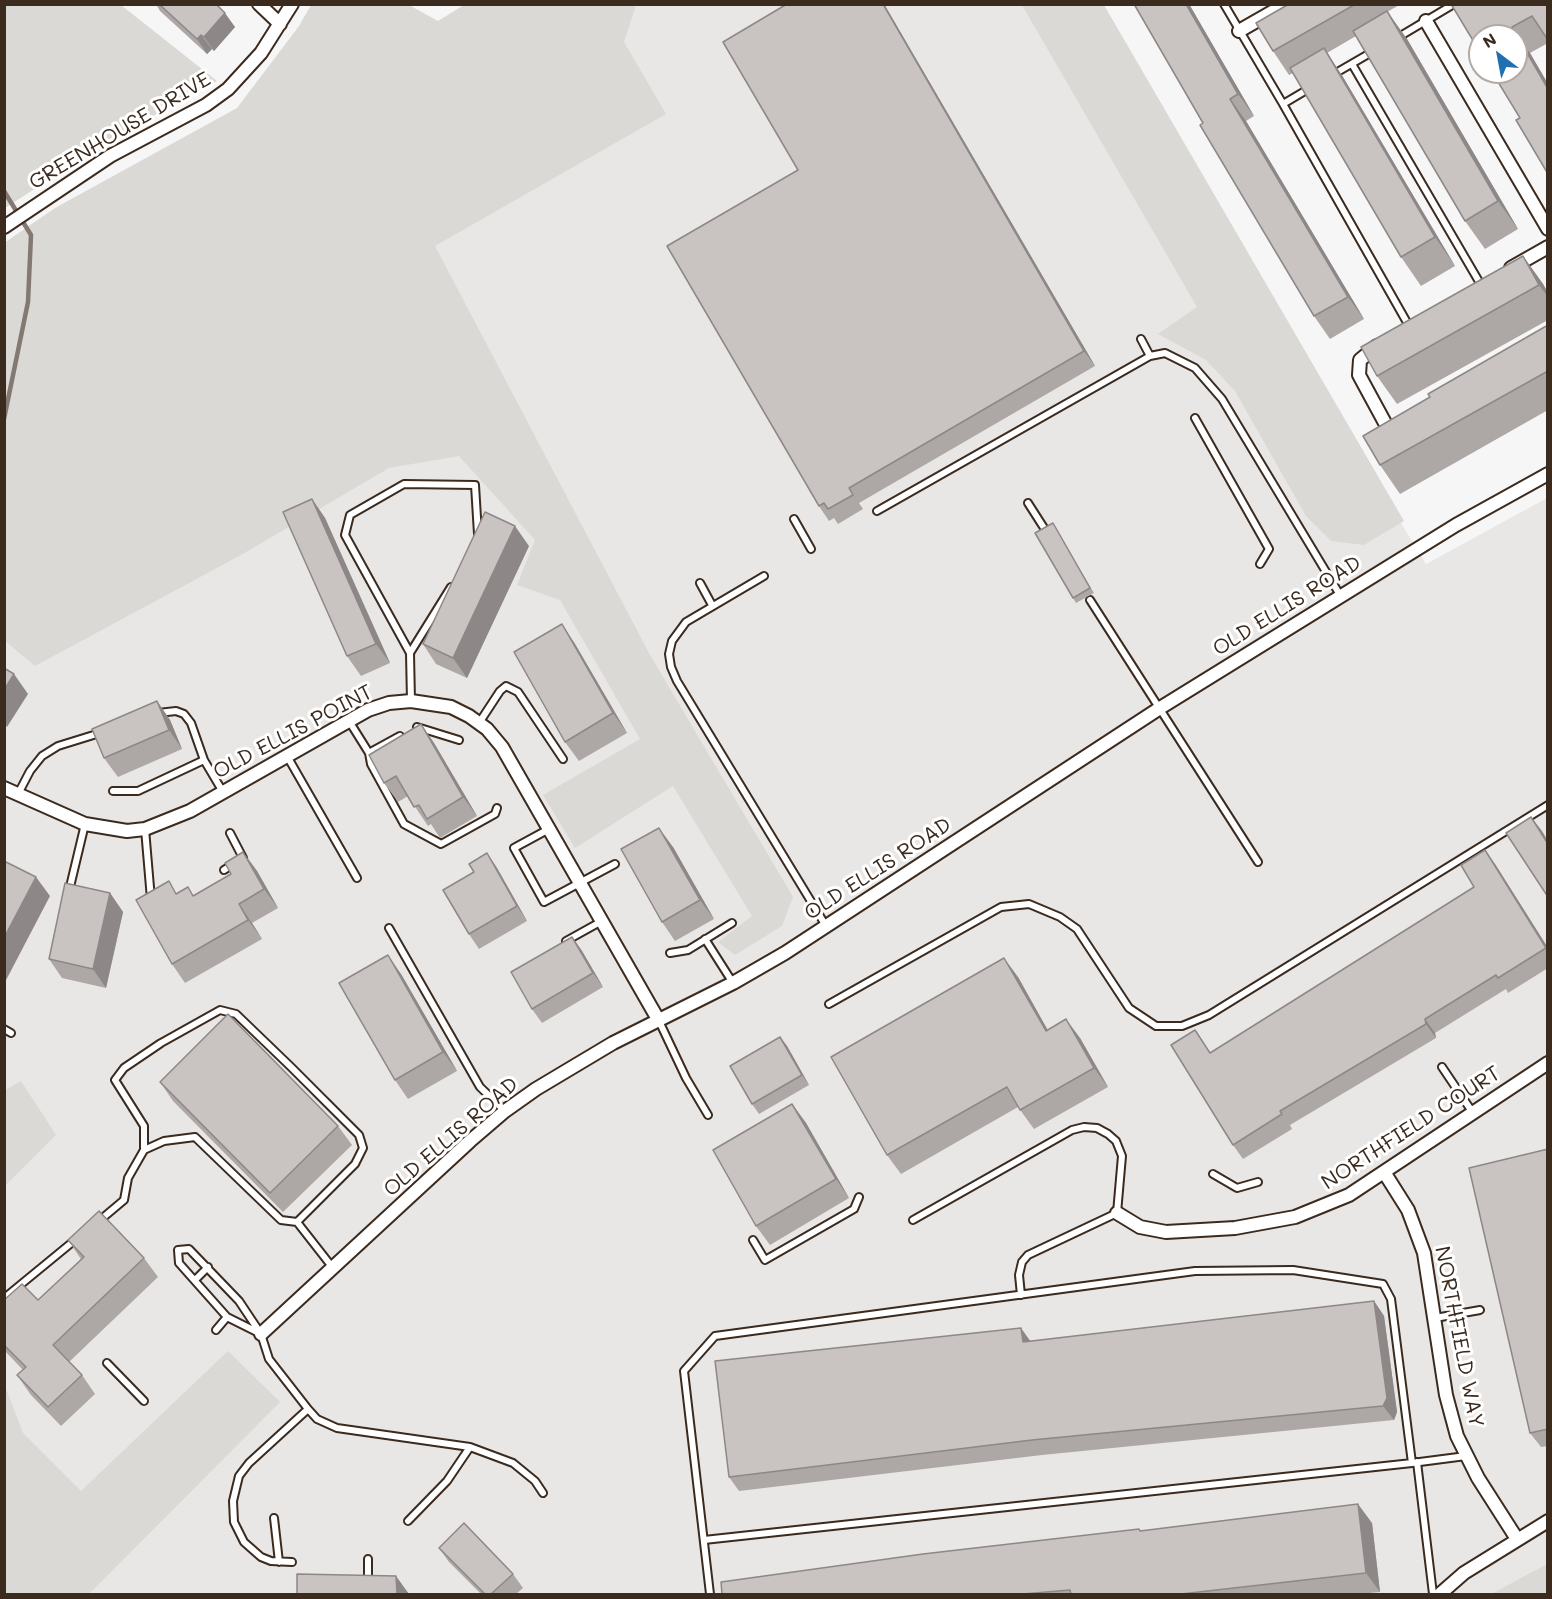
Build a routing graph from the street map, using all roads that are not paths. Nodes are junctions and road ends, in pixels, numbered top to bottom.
1 (259, 4) edge
2 (292, 4) edge
3 (1224, 4) edge
4 (1286, 4) edge
5 (1454, 4) edge
6 (1426, 21) junction
7 (280, 24) junction
8 (1239, 32) junction
9 (1389, 42) edge
10 (1380, 48) edge
11 (1352, 64) junction
12 (1323, 81) edge
13 (1313, 87) edge
14 (1283, 104) junction
15 (4, 227) edge
16 (1548, 230) edge
17 (1548, 247) edge
18 (1485, 283) joint
19 (1405, 329) joint
20 (1141, 339) dead end
21 (1150, 356) junction
22 (1195, 418) dead end
23 (1396, 431) edge
24 (1548, 474) edge
25 (1028, 503) dead end
26 (877, 511) dead end
27 (794, 519) dead end
28 (1044, 528) edge
29 (479, 541) edge
30 (811, 549) dead end
31 (1260, 564) dead end
32 (764, 576) dead end
33 (454, 581) edge
34 (700, 583) dead end
35 (1340, 595) junction
36 (1090, 600) dead end
37 (712, 605) junction
38 (410, 653) junction
39 (411, 701) junction
40 (1160, 708) junction
41 (155, 714) edge
42 (349, 721) junction
43 (479, 723) junction
44 (107, 731) edge
45 (459, 740) dead end
46 (369, 753) junction
47 (287, 756) junction
48 (563, 759) dead end
49 (204, 760) junction
50 (4, 788) edge
51 (113, 791) dead end
52 (223, 792) junction
53 (18, 794) junction
54 (1548, 805) edge
55 (497, 808) dead end
56 (85, 824) junction
57 (145, 829) junction
58 (549, 829) junction
59 (230, 833) dead end
60 (1258, 862) dead end
61 (615, 864) dead end
62 (224, 870) edge
63 (357, 878) dead end
64 (579, 882) junction
65 (159, 897) edge
66 (67, 901) edge
67 (602, 921) junction
68 (732, 923) dead end
69 (827, 927) junction
70 (389, 928) dead end
71 (705, 939) junction
72 (561, 944) edge
73 (670, 953) dead end
74 (733, 983) junction
75 (829, 1004) dead end
76 (659, 1021) junction
77 (1548, 1063) edge
78 (1442, 1067) dead end
79 (504, 1111) junction
80 (1473, 1113) junction
81 (708, 1115) dead end
82 (144, 1150) junction
83 (1384, 1172) junction
84 (1213, 1174) dead end
85 (1258, 1182) dead end
86 (859, 1197) dead end
87 (1117, 1213) junction
88 (913, 1220) dead end
89 (297, 1222) junction
90 (88, 1229) edge
91 (79, 1237) edge
92 (753, 1240) edge
93 (208, 1267) junction
94 (333, 1268) junction
95 (195, 1280) junction
96 (8, 1295) edge
97 (1021, 1295) junction
98 (1480, 1310) dead end
99 (227, 1317) junction
100 (1435, 1318) junction
101 (216, 1330) dead end
102 (261, 1334) junction
103 (107, 1363) dead end
104 (144, 1401) dead end
105 (308, 1409) junction
106 (470, 1447) junction
107 (1466, 1456) junction
108 (1415, 1463) junction
109 (543, 1493) dead end
110 (273, 1518) dead end
111 (408, 1521) dead end
112 (1548, 1521) edge
113 (1517, 1539) junction
114 (704, 1540) junction
115 (368, 1558) dead end
116 (279, 1562) junction
117 (292, 1562) dead end
118 (368, 1583) edge
119 (710, 1594) edge
120 (1433, 1594) edge
121 (1440, 1594) edge

1 - 7 street
2 - 7 street, GREENHOUSE DRIVE
3 - 8 lane
4 - 8 street
5 - 6 lane
6 - 9 lane
6 - 16 street
7 - 15 street, GREENHOUSE DRIVE
8 - 14 lane
10 - 11 lane
11 - 12 lane
11 - 18 lane
13 - 14 lane
14 - 19 lane
17 - 18 street
19 - 23 street
20 - 21 lane
21 - 26 lane
21 - 35 lane
22 - 31 lane
24 - 35 street, OLD ELLIS ROAD
25 - 28 lane
27 - 30 lane
29 - 38 lane
32 - 37 lane
33 - 38 lane
34 - 37 lane
35 - 40 street, OLD ELLIS ROAD
36 - 40 lane
37 - 69 lane
38 - 39 lane
39 - 42 street, OLD ELLIS POINT
39 - 43 street, OLD ELLIS POINT
40 - 60 lane
40 - 69 street, OLD ELLIS ROAD
41 - 49 lane
42 - 46 lane
42 - 47 street, OLD ELLIS POINT
43 - 48 lane
43 - 58 street, OLD ELLIS POINT
44 - 53 lane
45 - 46 lane
46 - 55 lane
47 - 52 street, OLD ELLIS POINT
47 - 63 lane
49 - 51 lane
49 - 52 lane
50 - 53 street, OLD ELLIS POINT
52 - 57 street, OLD ELLIS POINT
53 - 56 street, OLD ELLIS POINT
54 - 75 lane
56 - 57 street, OLD ELLIS POINT
56 - 66 lane
57 - 65 lane
58 - 64 street, OLD ELLIS POINT
58 - 64 lane
59 - 62 lane
61 - 64 lane
64 - 67 street, OLD ELLIS POINT
67 - 72 lane
67 - 76 street, OLD ELLIS POINT
68 - 71 lane
69 - 74 street, OLD ELLIS ROAD
70 - 79 lane
71 - 73 lane
71 - 74 lane
74 - 76 street, OLD ELLIS ROAD
76 - 79 street, OLD ELLIS ROAD
76 - 81 lane
77 - 80 street, NORTHFIELD COURT
78 - 80 lane
79 - 94 street, OLD ELLIS ROAD
80 - 83 street, NORTHFIELD COURT
82 - 89 lane
82 - 89 lane
82 - 90 lane
83 - 87 street, NORTHFIELD COURT
83 - 100 street, NORTHFIELD WAY
84 - 85 lane
86 - 92 lane
87 - 88 lane
87 - 97 lane
89 - 94 lane
91 - 96 lane
93 - 95 lane
93 - 95 lane
93 - 102 lane
94 - 102 street, OLD ELLIS ROAD
95 - 99 lane
97 - 108 lane
97 - 114 lane
98 - 100 lane
99 - 101 lane
99 - 102 lane
100 - 107 street, NORTHFIELD WAY
102 - 105 lane
103 - 104 lane
105 - 106 lane
105 - 116 lane
106 - 109 lane
106 - 111 lane
107 - 108 lane
107 - 113 street, NORTHFIELD WAY
108 - 114 lane
108 - 120 lane
110 - 116 lane
112 - 113 street
113 - 121 street
114 - 119 lane
115 - 118 lane
116 - 117 lane

